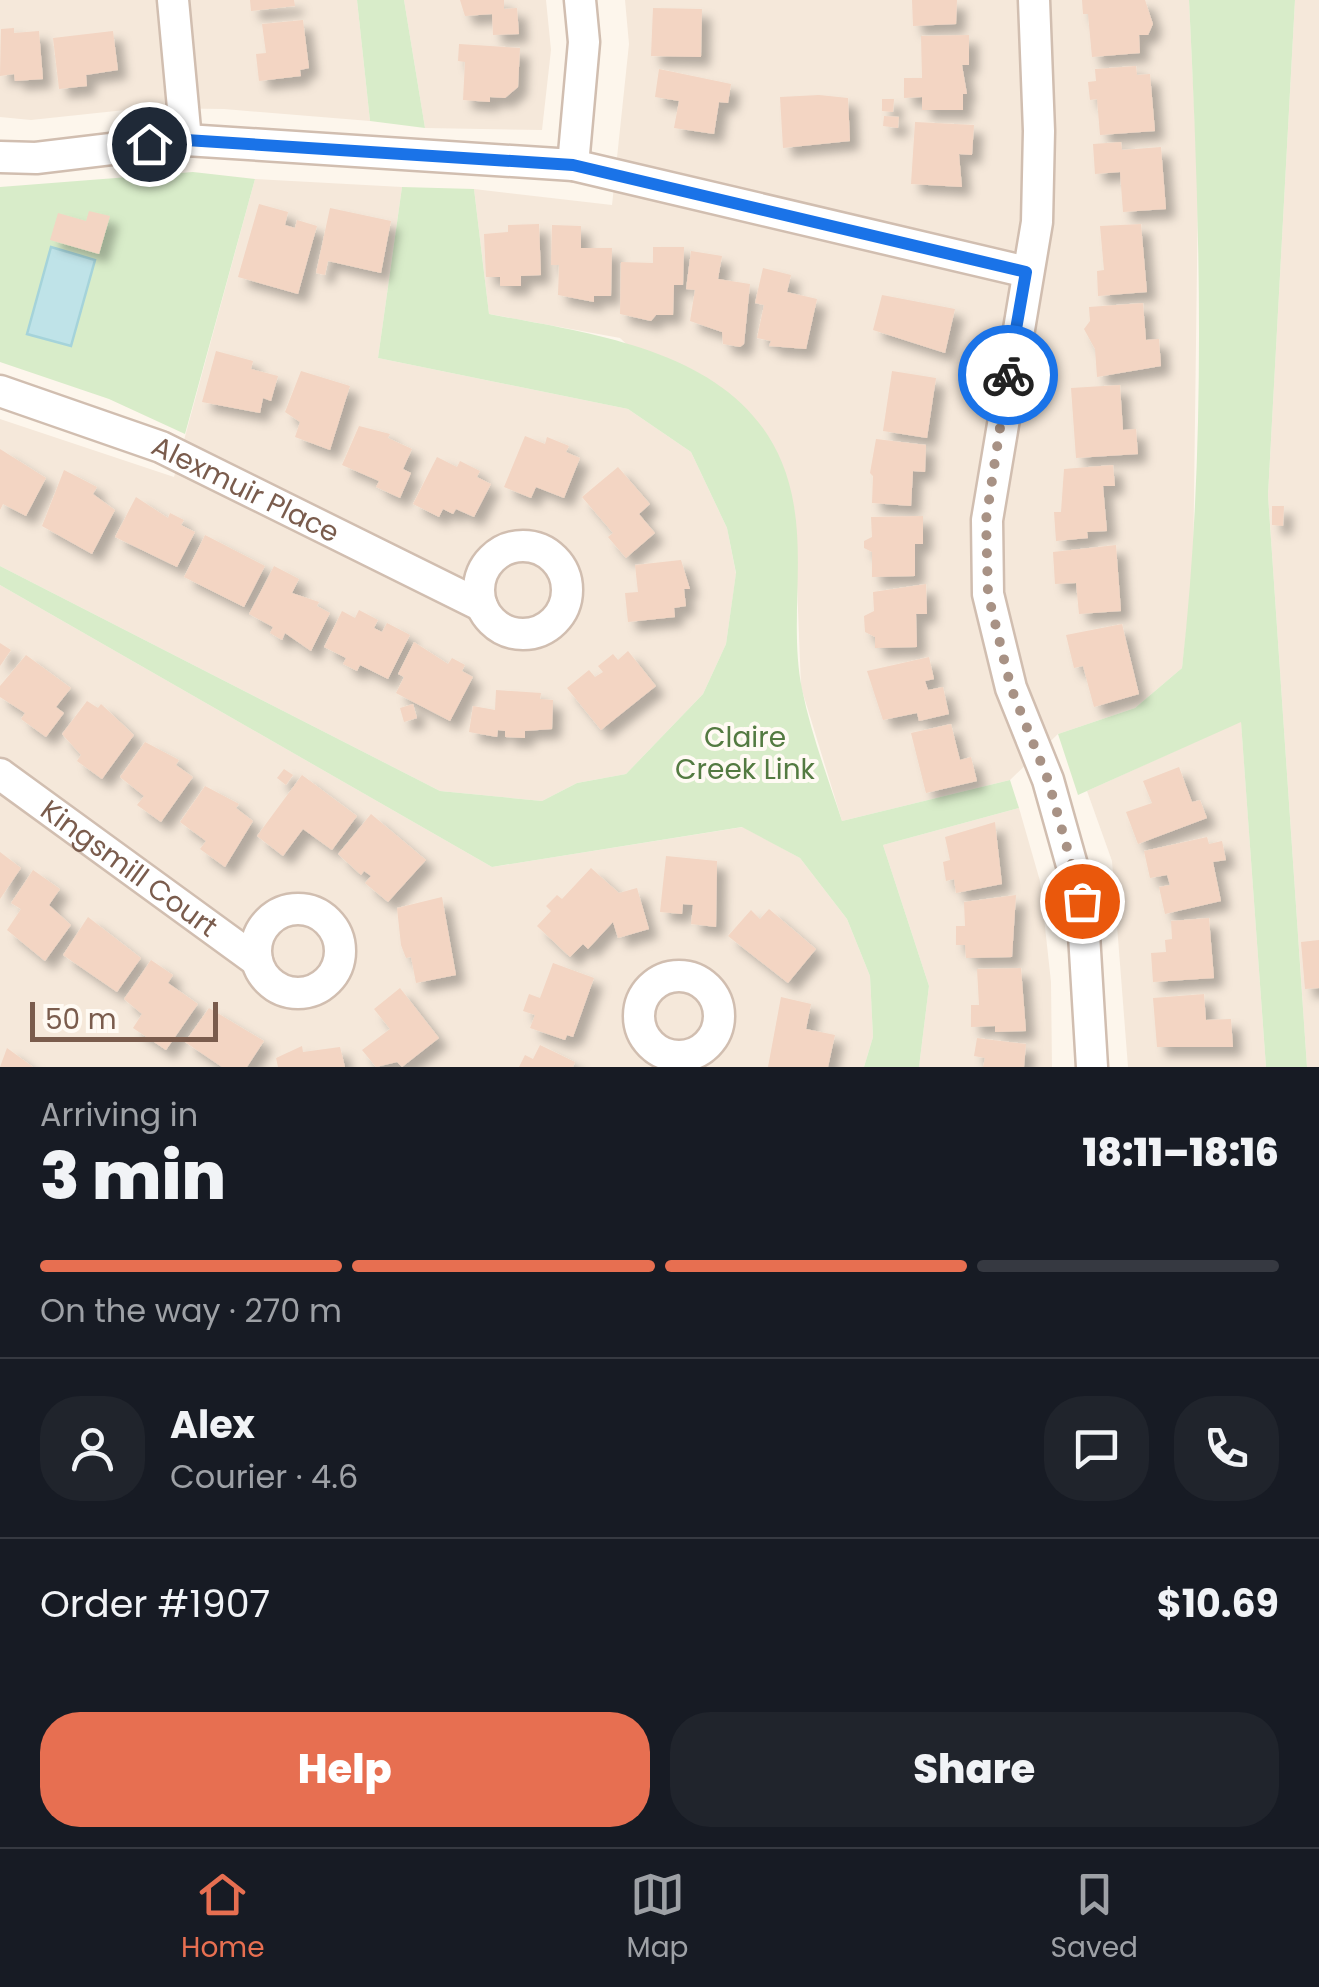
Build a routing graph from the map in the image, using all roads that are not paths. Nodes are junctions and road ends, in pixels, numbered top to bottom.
1 (172, 0) edge
2 (580, 0) edge
3 (1034, 0) edge
4 (186, 140) junction
5 (0, 157) edge
6 (573, 165) junction
7 (1026, 272) junction
8 (0, 391) edge
9 (482, 606) dead end
10 (0, 774) edge
11 (257, 961) dead end
12 (1092, 1067) edge

1 - 4 street
2 - 6 street
3 - 7 street
4 - 5 street
4 - 6 street
6 - 7 street
7 - 12 street
8 - 9 street, Alexmuir Place
10 - 11 street, Kingsmill Court

